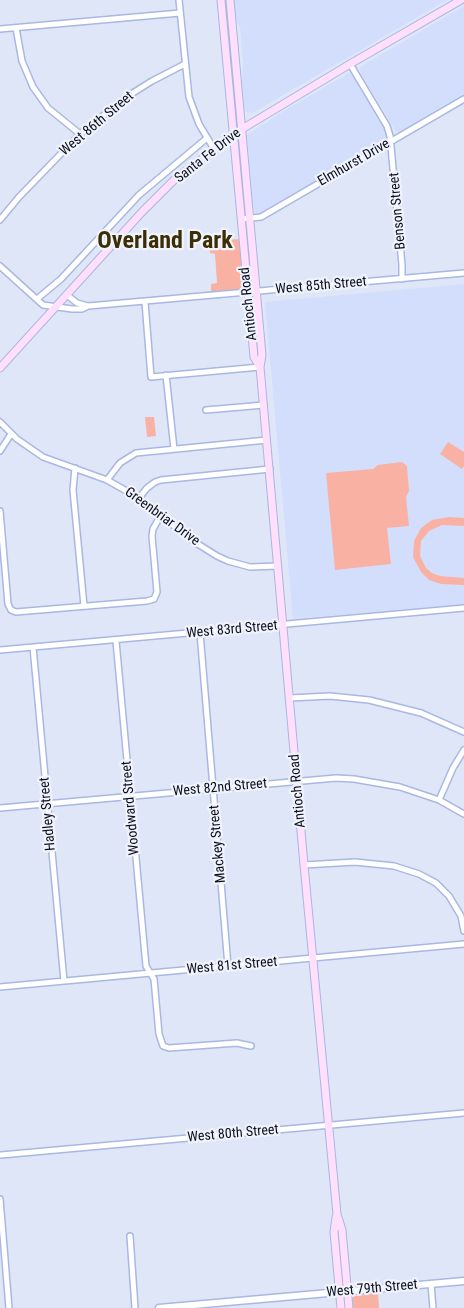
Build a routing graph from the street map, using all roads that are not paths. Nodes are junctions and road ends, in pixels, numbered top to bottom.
1 (179, 0) edge
2 (221, 0) edge
3 (230, 0) edge
4 (461, 0) edge
5 (180, 13) junction
6 (16, 28) junction
7 (0, 29) edge
8 (185, 64) junction
9 (350, 64) junction
10 (464, 99) edge
11 (242, 129) junction
12 (80, 134) junction
13 (234, 134) junction
14 (207, 138) junction
15 (390, 142) junction
16 (214, 149) junction
17 (250, 218) junction
18 (241, 219) junction
19 (0, 220) edge
20 (0, 265) edge
21 (464, 273) edge
22 (402, 279) junction
23 (256, 292) junction
24 (247, 293) junction
25 (67, 294) junction
26 (37, 300) junction
27 (145, 302) junction
28 (88, 306) junction
29 (55, 308) junction
30 (260, 367) junction
31 (0, 368) edge
32 (166, 376) junction
33 (264, 404) junction
34 (206, 410) dead end
35 (0, 422) edge
36 (11, 434) junction
37 (267, 440) junction
38 (174, 449) junction
39 (0, 451) edge
40 (74, 468) junction
41 (270, 469) junction
42 (108, 480) junction
43 (139, 498) junction
44 (0, 511) edge
45 (161, 515) junction
46 (278, 566) junction
47 (84, 606) junction
48 (464, 608) edge
49 (283, 625) junction
50 (200, 633) junction
51 (116, 641) junction
52 (33, 647) junction
53 (0, 650) edge
54 (290, 698) junction
55 (464, 732) edge
56 (464, 750) edge
57 (297, 781) junction
58 (214, 789) junction
59 (130, 797) junction
60 (439, 800) junction
61 (47, 804) junction
62 (0, 808) edge
63 (464, 814) edge
64 (304, 865) junction
65 (464, 931) edge
66 (464, 944) edge
67 (313, 958) junction
68 (228, 966) junction
69 (150, 973) junction
70 (64, 980) junction
71 (0, 987) edge
72 (251, 1046) dead end
73 (464, 1113) edge
74 (328, 1126) junction
75 (0, 1155) edge
76 (0, 1199) edge
77 (337, 1214) junction
78 (130, 1236) dead end
79 (464, 1281) edge
80 (431, 1284) junction
81 (348, 1292) junction
82 (339, 1293) junction
83 (176, 1307) edge
84 (10, 1308) edge
85 (135, 1308) edge
86 (159, 1308) edge
87 (341, 1308) edge
88 (349, 1308) edge
89 (433, 1308) edge

1 - 5 street
2 - 13 main road, Antioch Road
3 - 11 main road, Antioch Road
4 - 9 main road, Santa Fe Drive
5 - 6 street
5 - 8 street
6 - 7 street
6 - 12 street
8 - 12 street, West 86th Street
8 - 14 street
9 - 11 main road, Santa Fe Drive
9 - 15 street, Benson Street
10 - 15 street, Elmhurst Drive
11 - 13 main road, Santa Fe Drive
11 - 17 main road, Antioch Road
12 - 19 street, West 86th Street
13 - 16 main road, Santa Fe Drive
13 - 18 main road, Antioch Road
14 - 16 street
14 - 26 street
15 - 17 street, Elmhurst Drive
15 - 22 street, Benson Street
16 - 25 main road, Santa Fe Drive
17 - 18 street, Elmhurst Drive
17 - 23 main road, Antioch Road
18 - 24 main road, Antioch Road
20 - 26 street
21 - 22 street, West 85th Street
22 - 23 street, West 85th Street
23 - 24 street, West 85th Street
23 - 30 main road, Antioch Road
24 - 27 street, West 85th Street
24 - 30 main road, Antioch Road
25 - 28 street
25 - 29 main road, Santa Fe Drive
26 - 29 street
27 - 28 street, West 85th Street
27 - 32 street
28 - 29 street, West 85th Street
29 - 31 main road, Santa Fe Drive
30 - 32 street
30 - 33 main road, Antioch Road
32 - 38 street
33 - 34 street
33 - 37 main road, Antioch Road
35 - 36 street, Greenbriar Drive
36 - 39 street
36 - 40 street, Greenbriar Drive
37 - 38 street
37 - 41 main road, Antioch Road
38 - 42 street
40 - 42 street, Greenbriar Drive
40 - 47 street
41 - 43 street
41 - 46 main road, Antioch Road
42 - 43 street, Greenbriar Drive
43 - 45 street, Greenbriar Drive
44 - 47 street
45 - 46 street, Greenbriar Drive
45 - 47 street
46 - 49 main road, Antioch Road
48 - 49 street, West 83rd Street
49 - 50 street, West 83rd Street
49 - 54 main road, Antioch Road
50 - 51 street, West 83rd Street
50 - 58 street, Mackey Street
51 - 52 street, West 83rd Street
51 - 59 street, Woodward Street
52 - 53 street, West 83rd Street
52 - 61 street, Hadley Street
54 - 55 street
54 - 57 main road, Antioch Road
56 - 60 street
57 - 58 street, West 82nd Street
57 - 60 street, West 82nd Street
57 - 64 main road, Antioch Road
58 - 59 street, West 82nd Street
58 - 68 street, Mackey Street
59 - 61 street, West 82nd Street
59 - 69 street, Woodward Street
60 - 63 street, West 82nd Street
61 - 62 street, West 82nd Street
61 - 70 street, Hadley Street
64 - 65 street
64 - 67 main road, Antioch Road
66 - 67 street, West 81st Street
67 - 68 street, West 81st Street
67 - 74 main road, Antioch Road
68 - 69 street, West 81st Street
69 - 70 street, West 81st Street
69 - 72 street, Woodward Street
70 - 71 street, West 81st Street
73 - 74 street, West 80th Street
74 - 75 street, West 80th Street
74 - 77 main road, Antioch Road
76 - 84 street
77 - 81 main road, Antioch Road
77 - 82 main road, Antioch Road
78 - 85 street
79 - 80 street, West 79th Street
80 - 81 street, West 79th Street
80 - 89 street
81 - 82 street, West 79th Street
81 - 88 main road, Antioch Road
82 - 83 street, West 79th Street
82 - 87 main road, Antioch Road
83 - 86 street, West 79th Street

